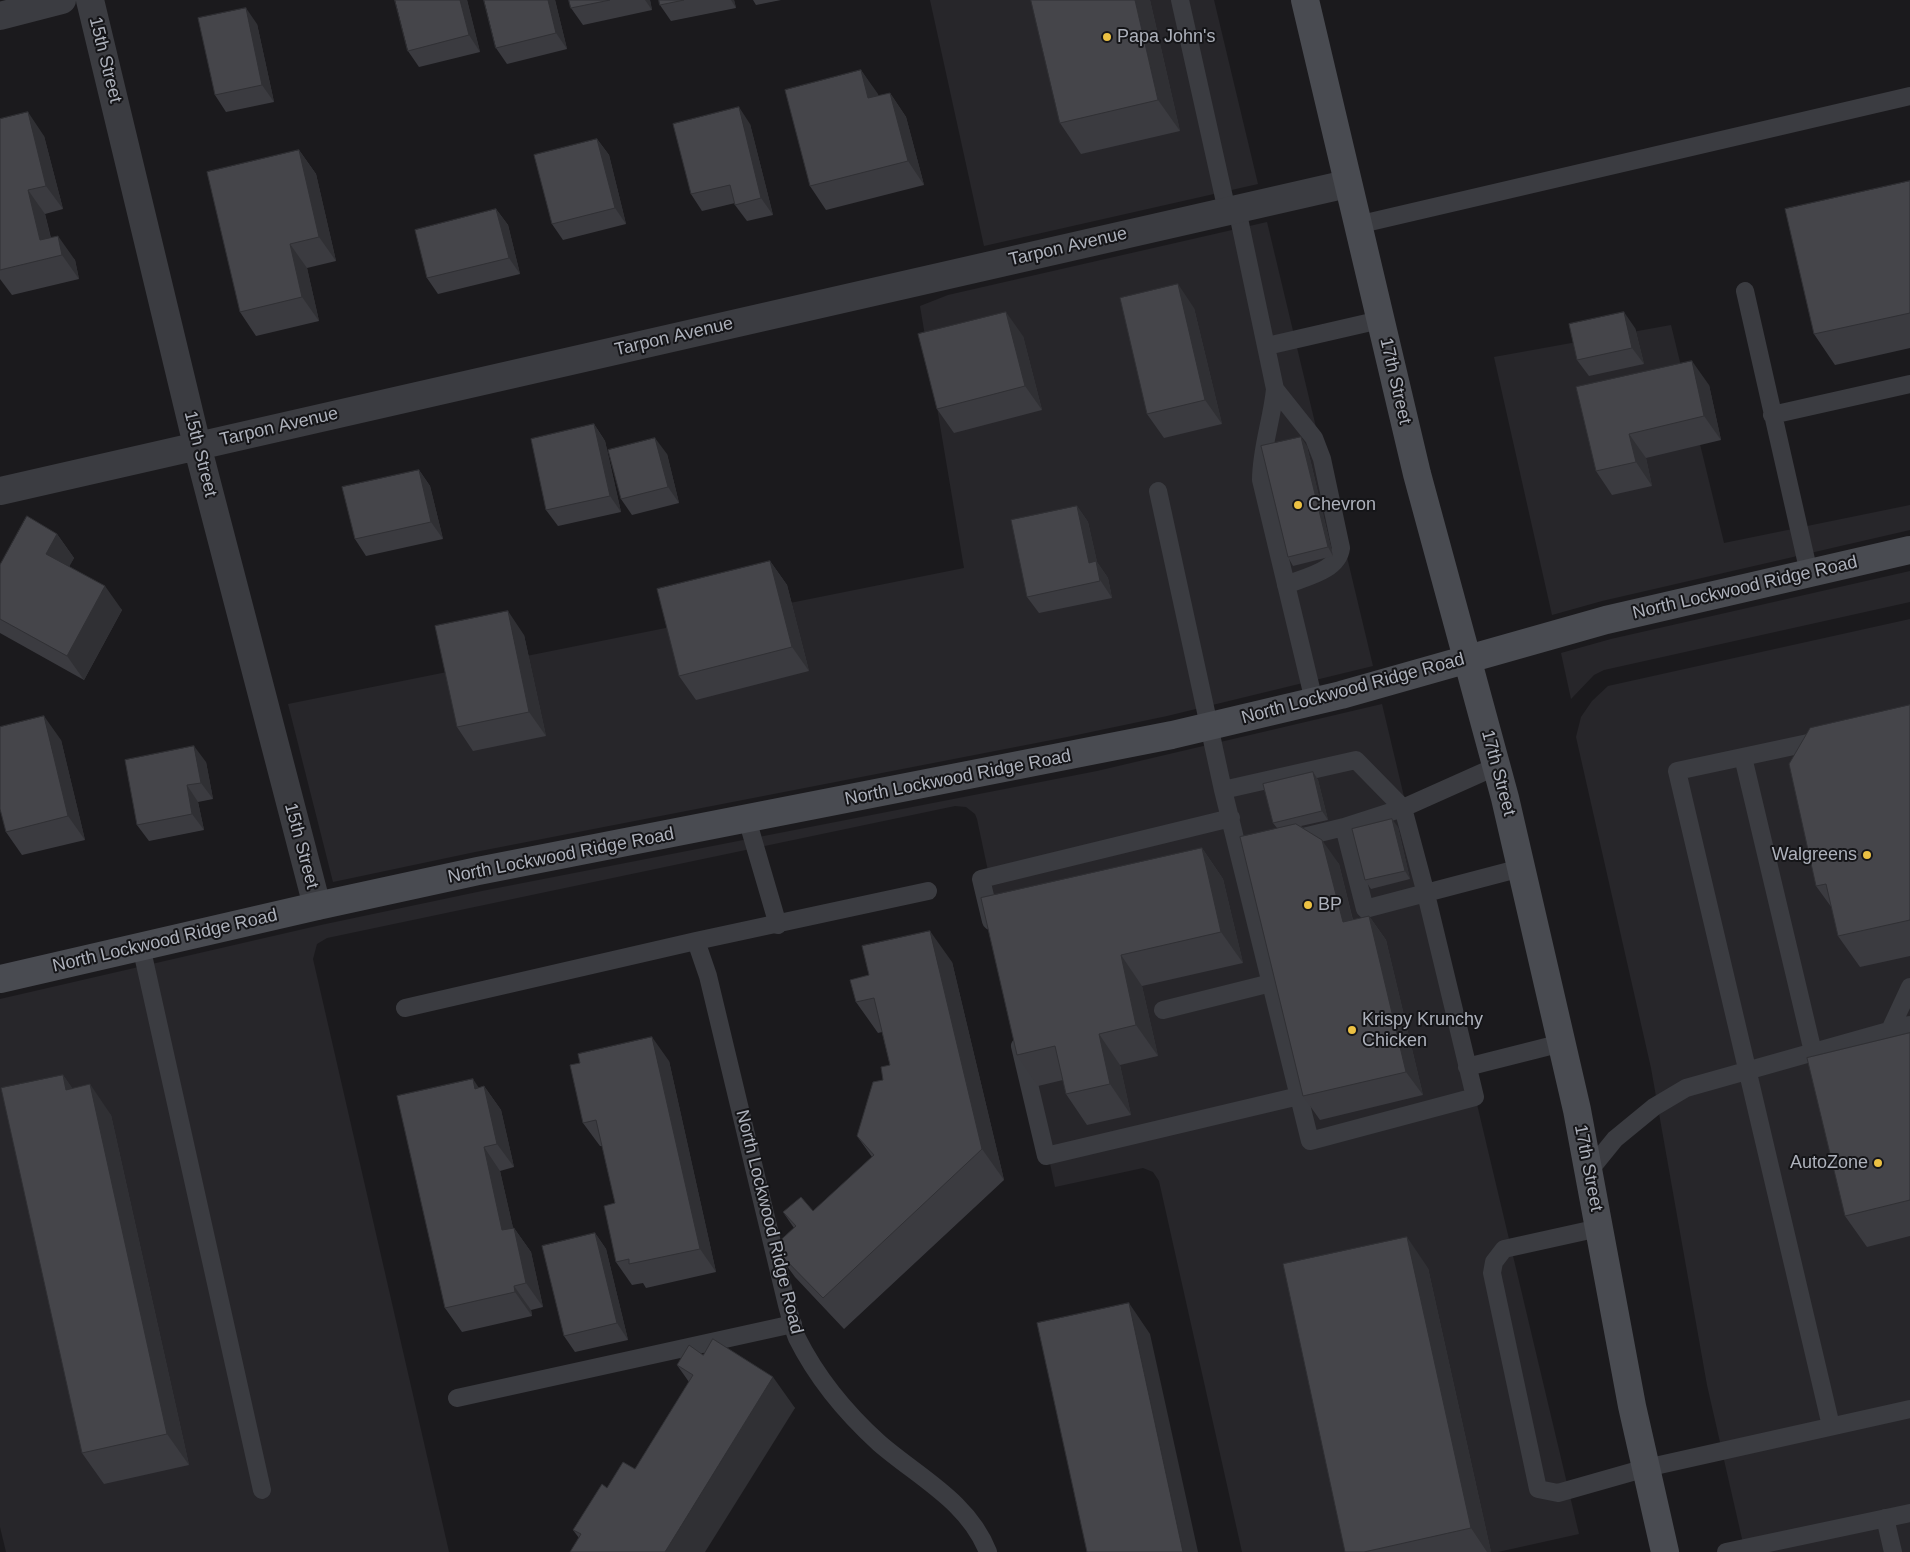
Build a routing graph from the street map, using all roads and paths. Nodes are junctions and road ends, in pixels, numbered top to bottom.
1 (62, 0) edge
2 (90, 0) edge
3 (1180, 0) edge
4 (1305, 0) edge
5 (0, 16) edge
6 (1910, 96) edge
7 (1347, 184) junction
8 (1232, 210) junction
9 (1357, 225) junction
10 (1745, 291) dead end
11 (1380, 320) junction
12 (1267, 346) junction
13 (1910, 384) edge
14 (1275, 389) junction
15 (1772, 415) junction
16 (197, 445) junction
17 (0, 491) edge
18 (1158, 492) dead end
19 (1910, 550) edge
20 (1808, 573) junction
21 (1286, 585) junction
22 (1468, 660) junction
23 (1314, 701) junction
24 (1209, 726) junction
25 (1836, 737) edge
26 (1743, 757) junction
27 (1497, 766) junction
28 (1223, 790) junction
29 (1403, 808) junction
30 (1231, 818) junction
31 (747, 819) junction
32 (1344, 827) junction
33 (1274, 844) edge
34 (1522, 868) junction
35 (928, 891) dead end
36 (1426, 894) junction
37 (317, 906) junction
38 (778, 925) junction
39 (995, 937) edge
40 (696, 941) junction
41 (141, 946) junction
42 (0, 979) edge
43 (1271, 983) junction
44 (1910, 987) edge
45 (405, 1008) dead end
46 (1163, 1010) dead end
47 (1910, 1025) edge
48 (1890, 1030) junction
49 (1017, 1032) edge
50 (1562, 1043) junction
51 (1814, 1052) junction
52 (1467, 1066) junction
53 (1747, 1070) junction
54 (1299, 1096) junction
55 (1589, 1171) junction
56 (1599, 1228) junction
57 (793, 1324) junction
58 (457, 1398) dead end
59 (1910, 1409) edge
60 (1831, 1426) junction
61 (1646, 1468) junction
62 (262, 1490) dead end
63 (1910, 1513) edge
64 (1886, 1518) junction
65 (988, 1552) edge
66 (1664, 1552) edge
67 (1726, 1552) edge
68 (1893, 1552) edge

1 - 5 street
2 - 16 street, 15th Street
3 - 8 lane
4 - 7 main road, 17th Street
6 - 9 lane
7 - 8 street, Tarpon Avenue
7 - 9 main road, 17th Street
8 - 12 lane
8 - 16 street, Tarpon Avenue
9 - 11 main road, 17th Street
10 - 15 lane
11 - 12 lane
11 - 22 main road, 17th Street
12 - 14 lane
13 - 15 lane
14 - 21 lane
14 - 21 lane
15 - 20 lane
16 - 17 street, Tarpon Avenue
16 - 37 street, 15th Street
18 - 24 lane
19 - 20 main road, North Lockwood Ridge Road
20 - 22 main road, North Lockwood Ridge Road
21 - 23 lane
22 - 23 main road, North Lockwood Ridge Road
22 - 27 main road, 17th Street
23 - 24 main road, North Lockwood Ridge Road
24 - 28 lane
24 - 31 main road, North Lockwood Ridge Road
25 - 26 lane
26 - 51 lane
26 - 53 lane
27 - 29 lane
27 - 34 main road, 17th Street
28 - 29 lane
28 - 30 lane
29 - 32 lane
29 - 36 lane
30 - 39 lane
30 - 43 lane
31 - 37 main road, North Lockwood Ridge Road
31 - 38 lane
32 - 33 lane
32 - 36 lane
34 - 36 lane
34 - 50 main road, 17th Street
35 - 38 lane
36 - 52 lane
37 - 41 main road, North Lockwood Ridge Road
38 - 40 lane
40 - 45 lane
40 - 57 lane, North Lockwood Ridge Road
41 - 42 main road, North Lockwood Ridge Road
41 - 62 lane
43 - 46 lane
43 - 54 lane
44 - 48 lane
47 - 48 lane
48 - 51 lane
49 - 54 lane
50 - 52 lane
50 - 55 main road, 17th Street
51 - 53 lane
52 - 54 lane
53 - 55 lane
53 - 60 lane
55 - 56 main road, 17th Street
56 - 61 main road, 17th Street
56 - 61 lane
57 - 58 lane
57 - 65 lane, North Lockwood Ridge Road
59 - 60 lane
60 - 61 lane
61 - 66 main road, 17th Street
63 - 64 lane
64 - 67 lane
64 - 68 lane

